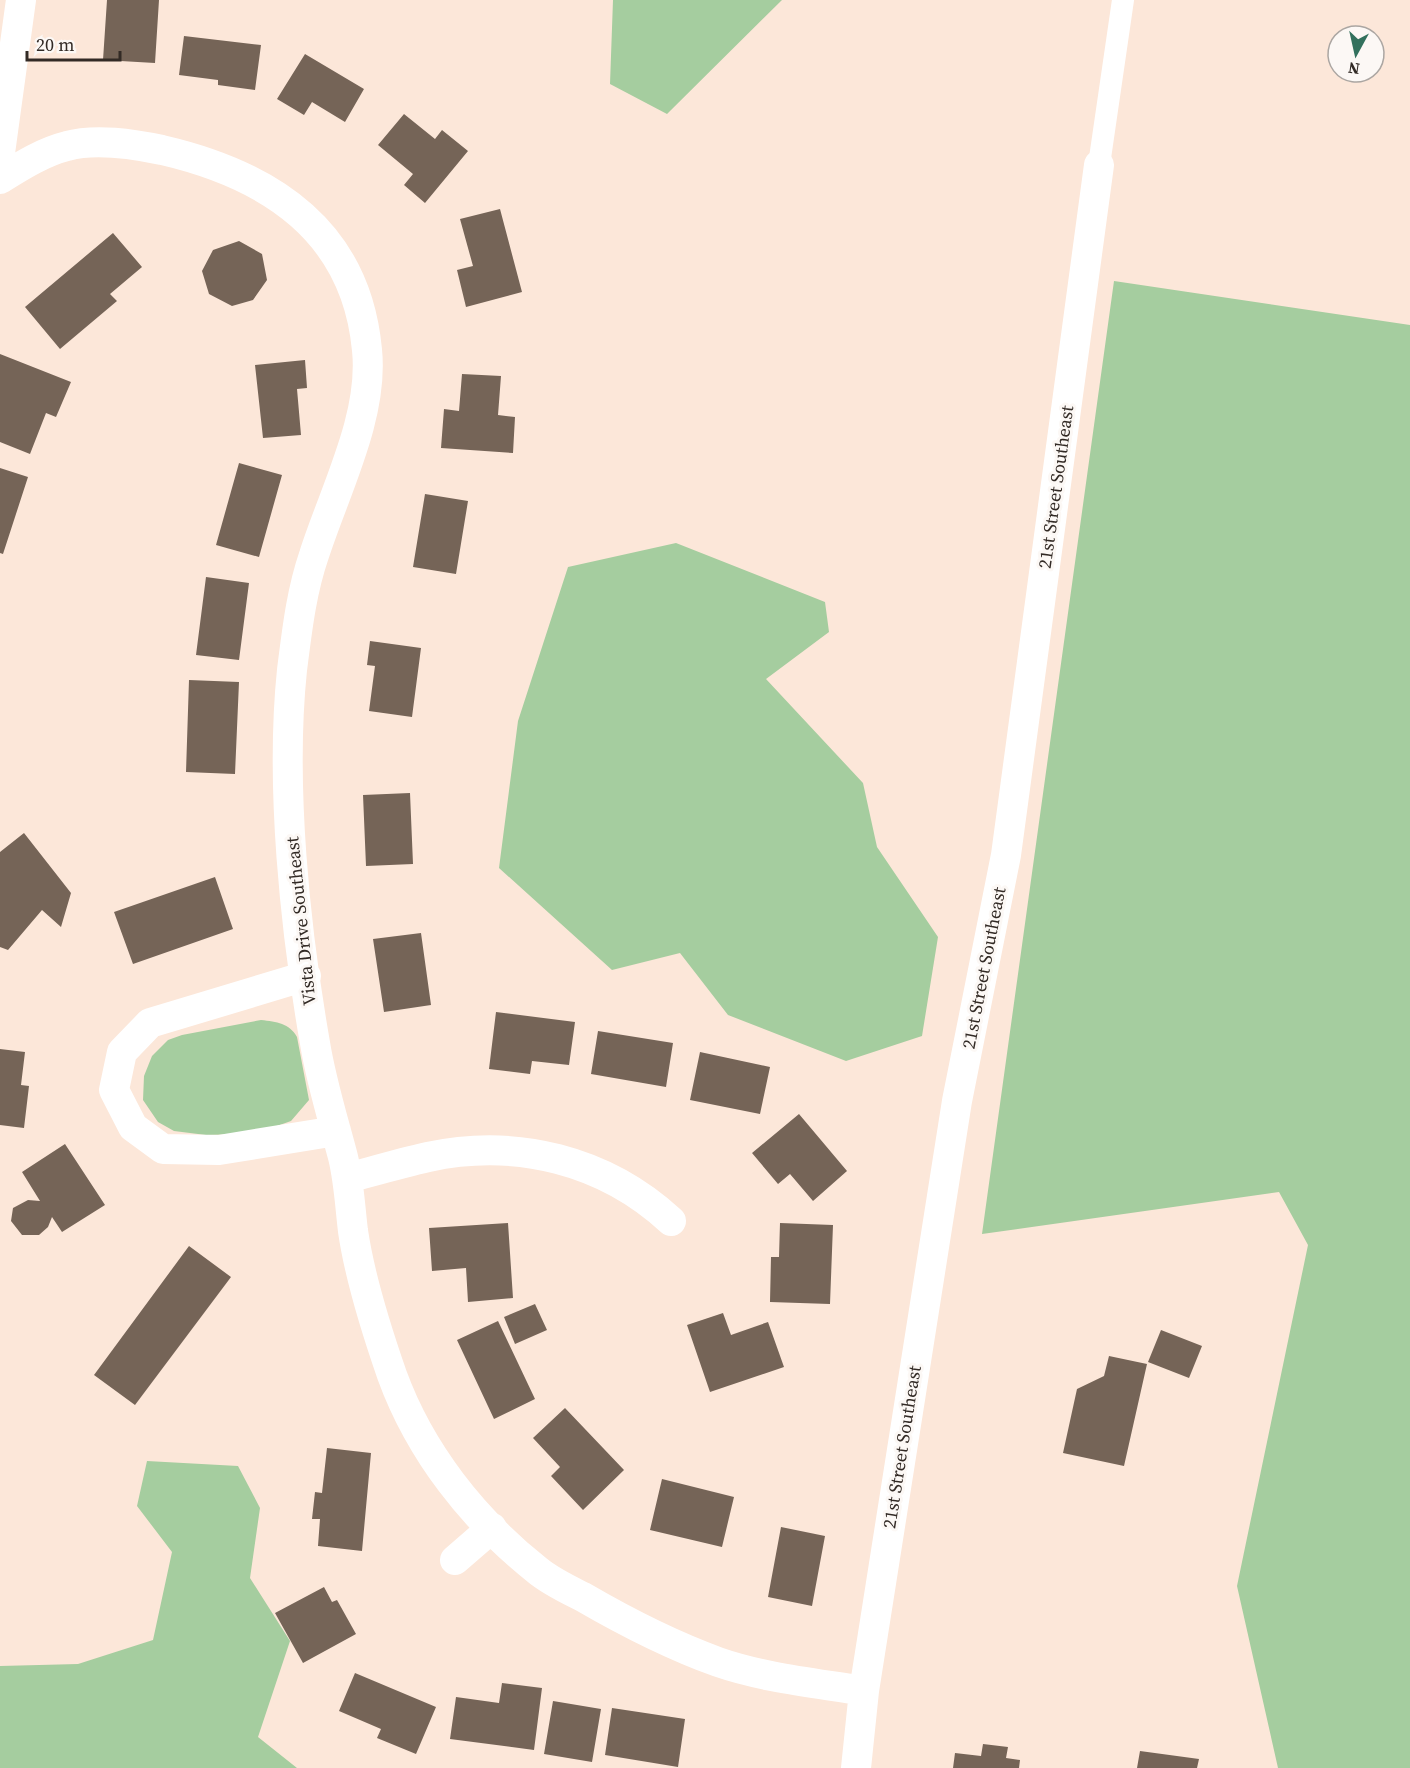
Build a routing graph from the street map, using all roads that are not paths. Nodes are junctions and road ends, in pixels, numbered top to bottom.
1 (21, 0) edge
2 (1123, 0) edge
3 (0, 153) edge
4 (1099, 165) joint
5 (0, 179) edge
6 (306, 976) junction
7 (336, 1131) junction
8 (348, 1178) junction
9 (671, 1221) dead end
10 (492, 1528) junction
11 (455, 1560) dead end
12 (864, 1691) junction
13 (856, 1768) edge

1 - 3 street
2 - 4 street
4 - 12 street, 21st Street Southeast
5 - 6 street, Vista Drive Southeast
6 - 7 street, Vista Drive Southeast
6 - 7 street
7 - 8 street, Vista Drive Southeast
8 - 9 street
8 - 10 street, Vista Drive Southeast
10 - 11 street
10 - 12 street, Vista Drive Southeast
12 - 13 street, 21st Street Southeast

